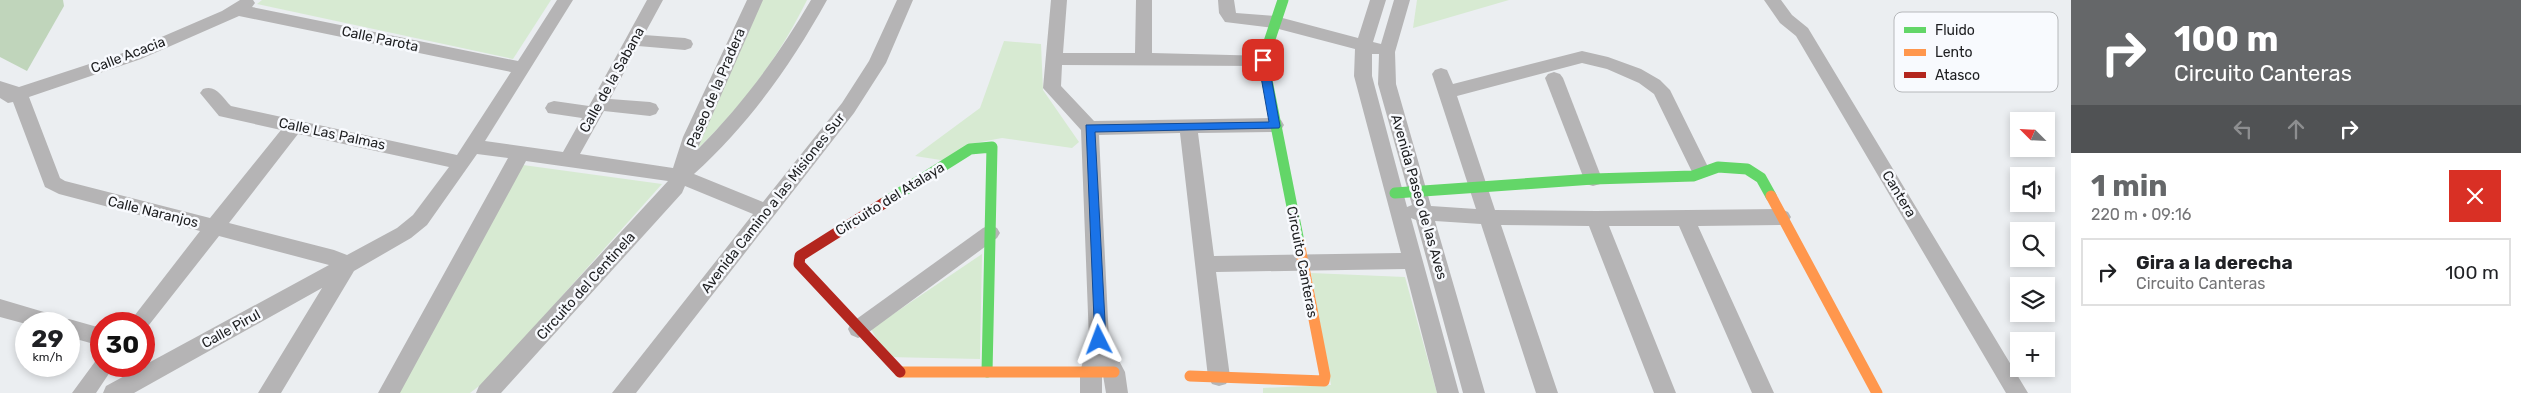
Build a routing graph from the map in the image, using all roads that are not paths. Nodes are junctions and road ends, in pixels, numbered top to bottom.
1 (219, 0) edge
2 (565, 0) edge
3 (656, 0) edge
4 (755, 0) edge
5 (819, 0) edge
6 (905, 0) edge
7 (1059, 0) edge
8 (1144, 0) edge
9 (1226, 0) edge
10 (1283, 0) edge
11 (1378, 0) edge
12 (1402, 0) edge
13 (1772, 0) edge
14 (239, 8) edge
15 (1275, 22) junction
16 (634, 40) junction
17 (685, 44) dead end
18 (1364, 46) junction
19 (1387, 52) junction
20 (1055, 59) junction
21 (1143, 59) junction
22 (1263, 60) junction
23 (522, 68) junction
24 (1441, 74) dead end
25 (1554, 78) dead end
26 (0, 87) edge
27 (1448, 92) junction
28 (19, 93) junction
29 (208, 93) dead end
30 (0, 100) edge
31 (554, 108) dead end
32 (596, 108) junction
33 (650, 109) dead end
34 (294, 126) junction
35 (1275, 126) junction
36 (1188, 127) junction
37 (1090, 128) junction
38 (473, 146) junction
39 (520, 153) junction
40 (568, 160) junction
41 (462, 163) junction
42 (1701, 171) junction
43 (680, 176) junction
44 (1593, 179) junction
45 (1479, 186) junction
46 (1395, 193) junction
47 (1419, 193) junction
48 (767, 212) junction
49 (1424, 212) junction
50 (1400, 213) junction
51 (1488, 217) junction
52 (1781, 217) junction
53 (1596, 219) junction
54 (1686, 219) junction
55 (214, 227) junction
56 (990, 233) junction
57 (1302, 262) junction
58 (1413, 262) junction
59 (1205, 264) junction
60 (347, 265) junction
61 (0, 308) edge
62 (15, 312) edge
63 (147, 312) edge
64 (858, 329) junction
65 (1099, 340) junction
66 (987, 372) junction
67 (1114, 372) junction
68 (1190, 376) dead end
69 (96, 377) edge
70 (1220, 377) junction
71 (1091, 383) edge
72 (84, 393) edge
73 (114, 393) edge
74 (269, 393) edge
75 (389, 393) edge
76 (488, 393) edge
77 (622, 393) edge
78 (1117, 393) edge
79 (1448, 393) edge
80 (1474, 393) edge
81 (1547, 393) edge
82 (1665, 393) edge
83 (1763, 393) edge
84 (1877, 393) edge
85 (2018, 393) edge

1 - 14 street
2 - 23 street, Calle Pirul
3 - 16 street, Calle de la Sabana
4 - 43 street, Paseo de la Pradera
5 - 43 street
6 - 48 street, Avenida Camino a las Misiones Sur
7 - 20 street
8 - 21 street
9 - 15 street
10 - 15 street
11 - 18 street, Avenida Paseo de las Aves
12 - 19 street, Avenida Paseo de las Aves
13 - 85 street, Cantera
14 - 23 street, Calle Parota
14 - 28 street, Calle Acacia
15 - 18 street
15 - 22 street
16 - 17 street
16 - 32 street, Calle de la Sabana
18 - 19 street
18 - 46 street, Avenida Paseo de las Aves
19 - 47 street, Avenida Paseo de las Aves
20 - 21 street
20 - 37 street
21 - 22 street
22 - 35 street, Circuito Canteras
23 - 38 street, Calle Pirul
24 - 27 street
25 - 44 street
26 - 28 street
27 - 42 street
27 - 45 street
28 - 30 street, Calle Acacia
28 - 55 street, Calle Naranjos
29 - 34 street, Calle Las Palmas
31 - 32 street
32 - 33 street
32 - 40 street, Calle de la Sabana
34 - 41 street, Calle Las Palmas
34 - 55 street
35 - 36 street
35 - 57 street, Circuito Canteras
36 - 37 street
36 - 59 street
37 - 65 street
38 - 39 street
38 - 41 street, Calle Pirul
39 - 40 street
39 - 75 street
40 - 43 street
41 - 60 street, Calle Pirul
42 - 44 street
42 - 52 street
43 - 48 street
43 - 76 street, Circuito del Centinela
44 - 45 street
45 - 47 street
45 - 51 street
46 - 47 street
46 - 50 street, Avenida Paseo de las Aves
47 - 49 street, Avenida Paseo de las Aves
48 - 77 street, Avenida Camino a las Misiones Sur
49 - 50 street
49 - 51 street
49 - 80 street, Avenida Paseo de las Aves
50 - 58 street, Avenida Paseo de las Aves
51 - 53 street
51 - 81 street
52 - 54 street
52 - 84 street
53 - 54 street
53 - 82 street
54 - 83 street
55 - 60 street, Calle Naranjos
55 - 63 street
56 - 64 street
56 - 64 street, Circuito del Atalaya
56 - 66 street, Circuito del Atalaya
57 - 58 street
57 - 59 street
57 - 70 street, Circuito Canteras
58 - 79 street, Avenida Paseo de las Aves
59 - 70 street
60 - 73 street, Calle Pirul
60 - 74 street
61 - 62 street
64 - 66 street, Circuito del Atalaya
65 - 67 street
65 - 71 street
66 - 71 street, Circuito del Atalaya
67 - 71 street, Circuito del Atalaya
67 - 78 street
68 - 70 street, Circuito Canteras
69 - 72 street

